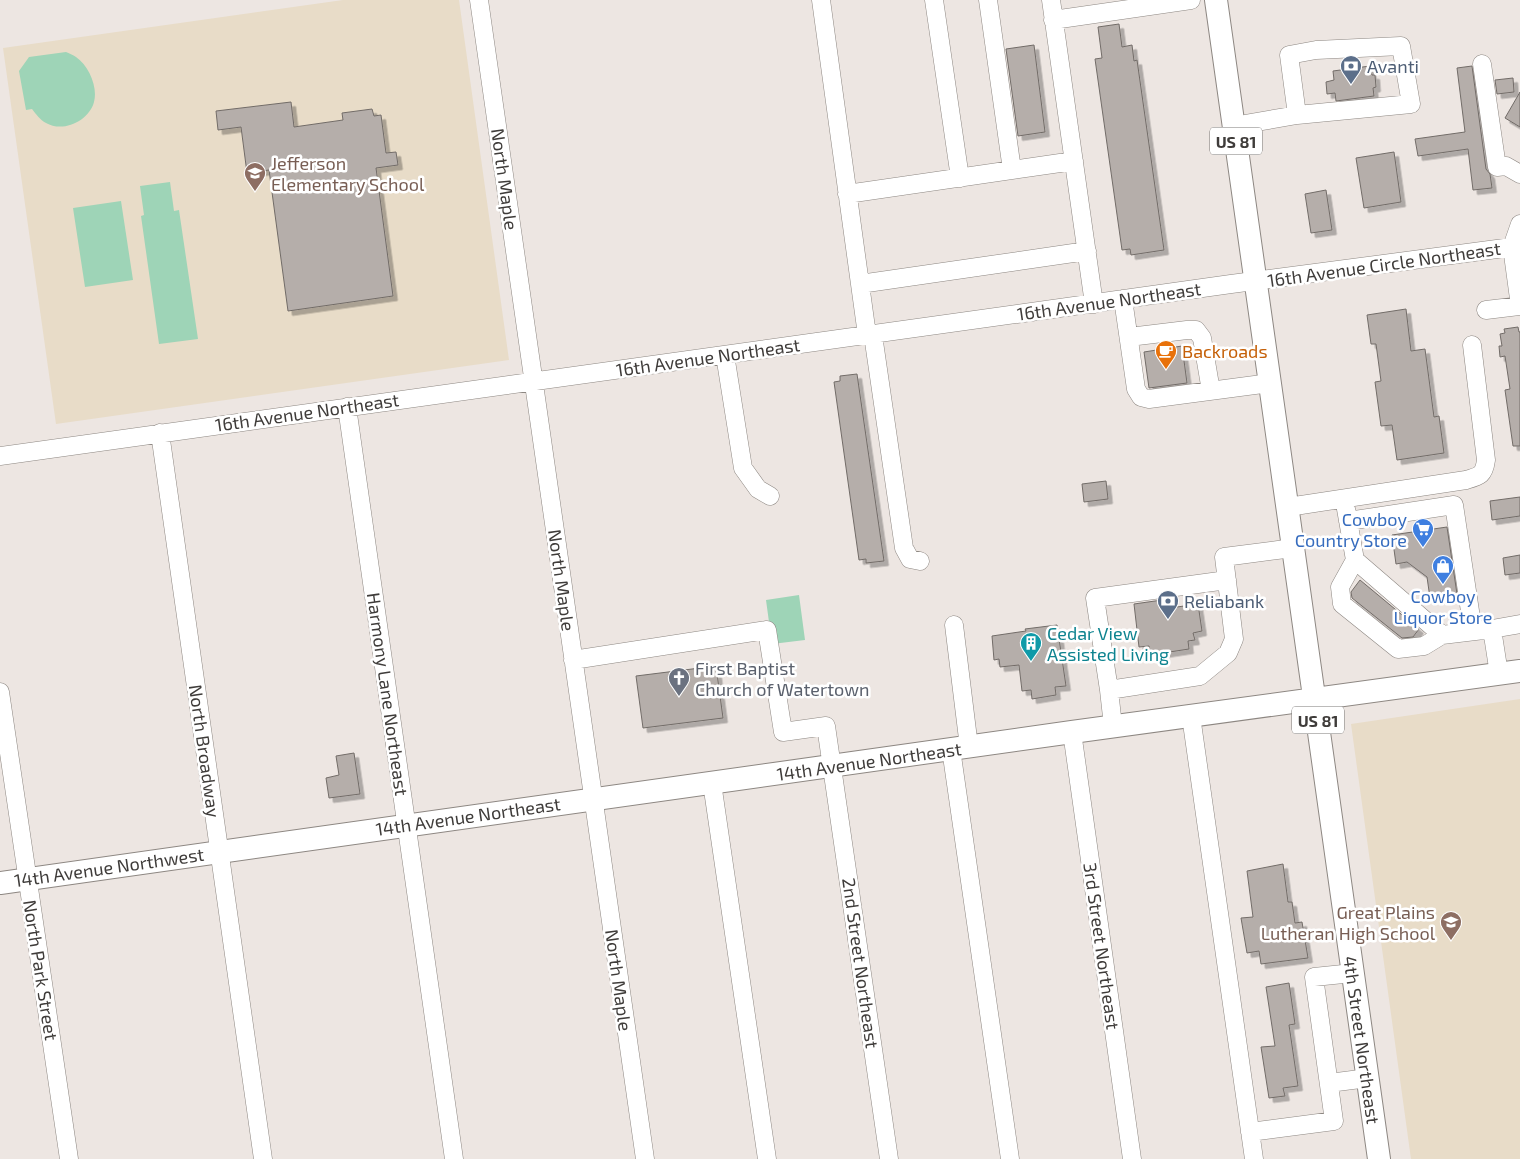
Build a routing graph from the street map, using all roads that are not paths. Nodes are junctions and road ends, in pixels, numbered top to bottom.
1 (479, 0) edge
2 (821, 0) edge
3 (934, 0) edge
4 (988, 0) edge
5 (1050, 0) edge
6 (1192, 0) edge
7 (1216, 0) edge
8 (1053, 20) junction
9 (1482, 64) dead end
10 (1298, 115) junction
11 (1234, 126) junction
12 (1074, 162) junction
13 (1012, 170) junction
14 (1520, 174) edge
15 (960, 178) junction
16 (847, 194) junction
17 (1520, 224) edge
18 (1512, 247) junction
19 (1087, 252) junction
20 (1256, 281) junction
21 (860, 284) junction
22 (1123, 299) junction
23 (1094, 304) junction
24 (1520, 306) edge
25 (1486, 310) dead end
26 (870, 335) junction
27 (1129, 337) junction
28 (1472, 344) dead end
29 (725, 355) junction
30 (534, 381) junction
31 (1270, 383) junction
32 (1211, 391) junction
33 (347, 407) junction
34 (160, 433) junction
35 (0, 456) edge
36 (770, 496) dead end
37 (1345, 498) junction
38 (1288, 507) junction
39 (1348, 521) junction
40 (1293, 548) junction
41 (1355, 560) junction
42 (920, 561) dead end
43 (1227, 580) junction
44 (1520, 624) edge
45 (954, 626) dead end
46 (1492, 628) junction
47 (1473, 631) junction
48 (1442, 635) junction
49 (573, 660) junction
50 (1509, 673) edge
51 (1108, 690) junction
52 (0, 692) edge
53 (1315, 700) junction
54 (1191, 716) junction
55 (1113, 726) junction
56 (1072, 732) junction
57 (960, 748) junction
58 (832, 767) junction
59 (712, 782) junction
60 (593, 799) junction
61 (407, 825) junction
62 (219, 852) junction
63 (28, 879) junction
64 (0, 883) edge
65 (1353, 973) junction
66 (1368, 1078) junction
67 (1329, 1083) junction
68 (1250, 1132) junction
69 (70, 1159) edge
70 (263, 1159) edge
71 (454, 1159) edge
72 (645, 1159) edge
73 (767, 1159) edge
74 (889, 1159) edge
75 (1010, 1159) edge
76 (1132, 1159) edge
77 (1254, 1159) edge
78 (1379, 1159) edge

1 - 30 street, North Maple
2 - 16 street
3 - 15 street
4 - 13 street
5 - 8 street
6 - 8 street
7 - 11 main road, 4th Street Northeast / US 81
8 - 12 street
9 - 14 street
10 - 10 street
10 - 11 street
11 - 20 main road, 4th Street Northeast / US 81
12 - 13 street
12 - 19 street
13 - 15 street
15 - 16 street
16 - 21 street
17 - 18 street
18 - 20 street, 16th Avenue Circle Northeast
18 - 24 street
19 - 21 street
19 - 23 street
20 - 22 street, 16th Avenue Northeast
20 - 31 main road, 4th Street Northeast / US 81
21 - 26 street
22 - 23 street, 16th Avenue Northeast
22 - 27 street
23 - 26 street, 16th Avenue Northeast
24 - 25 street
26 - 29 street, 16th Avenue Northeast
26 - 42 street
27 - 32 street
27 - 32 street
28 - 37 street
29 - 30 street, 16th Avenue Northeast
29 - 36 street
30 - 33 street, 16th Avenue Northeast
30 - 49 street, North Maple
31 - 32 street
31 - 38 main road, 4th Street Northeast / US 81
33 - 34 street, 16th Avenue Northeast
33 - 61 street, Harmony Lane Northeast
34 - 35 street, 16th Avenue Northeast
34 - 62 street, North Broadway
37 - 38 street
37 - 39 street
38 - 40 main road, 4th Street Northeast / US 81
39 - 41 street
39 - 47 street
40 - 43 street
40 - 53 main road, 4th Street Northeast / US 81
41 - 48 street
41 - 48 street
43 - 51 street
43 - 51 street
44 - 46 street
45 - 57 street
46 - 47 street
46 - 50 street
47 - 48 street
49 - 58 street, 2nd Street Northeast
49 - 60 street, North Maple
50 - 53 main road, 14th Avenue Northeast
51 - 55 street
52 - 63 street, North Park Street
53 - 54 main road, 14th Avenue Northeast
53 - 65 main road, 4th Street Northeast / US 81
54 - 55 main road, 14th Avenue Northeast
54 - 68 street
55 - 56 main road, 14th Avenue Northeast
56 - 57 main road, 14th Avenue Northeast
56 - 76 street, 3rd Street Northeast
57 - 58 main road, 14th Avenue Northeast
57 - 75 street
58 - 59 main road, 14th Avenue Northeast
58 - 74 street, 2nd Street Northeast
59 - 60 main road, 14th Avenue Northeast
59 - 73 street
60 - 61 main road, 14th Avenue Northeast
60 - 72 street, North Maple
61 - 62 main road, 14th Avenue Northeast
61 - 71 street, Harmony Lane Northeast
62 - 63 main road, 14th Avenue Northwest
62 - 70 street, North Broadway
63 - 64 main road, 14th Avenue Northwest
63 - 69 street, North Park Street
65 - 66 main road, 4th Street Northeast / US 81
65 - 67 street
66 - 67 street
66 - 78 main road, 4th Street Northeast / US 81
67 - 68 street
68 - 77 street

